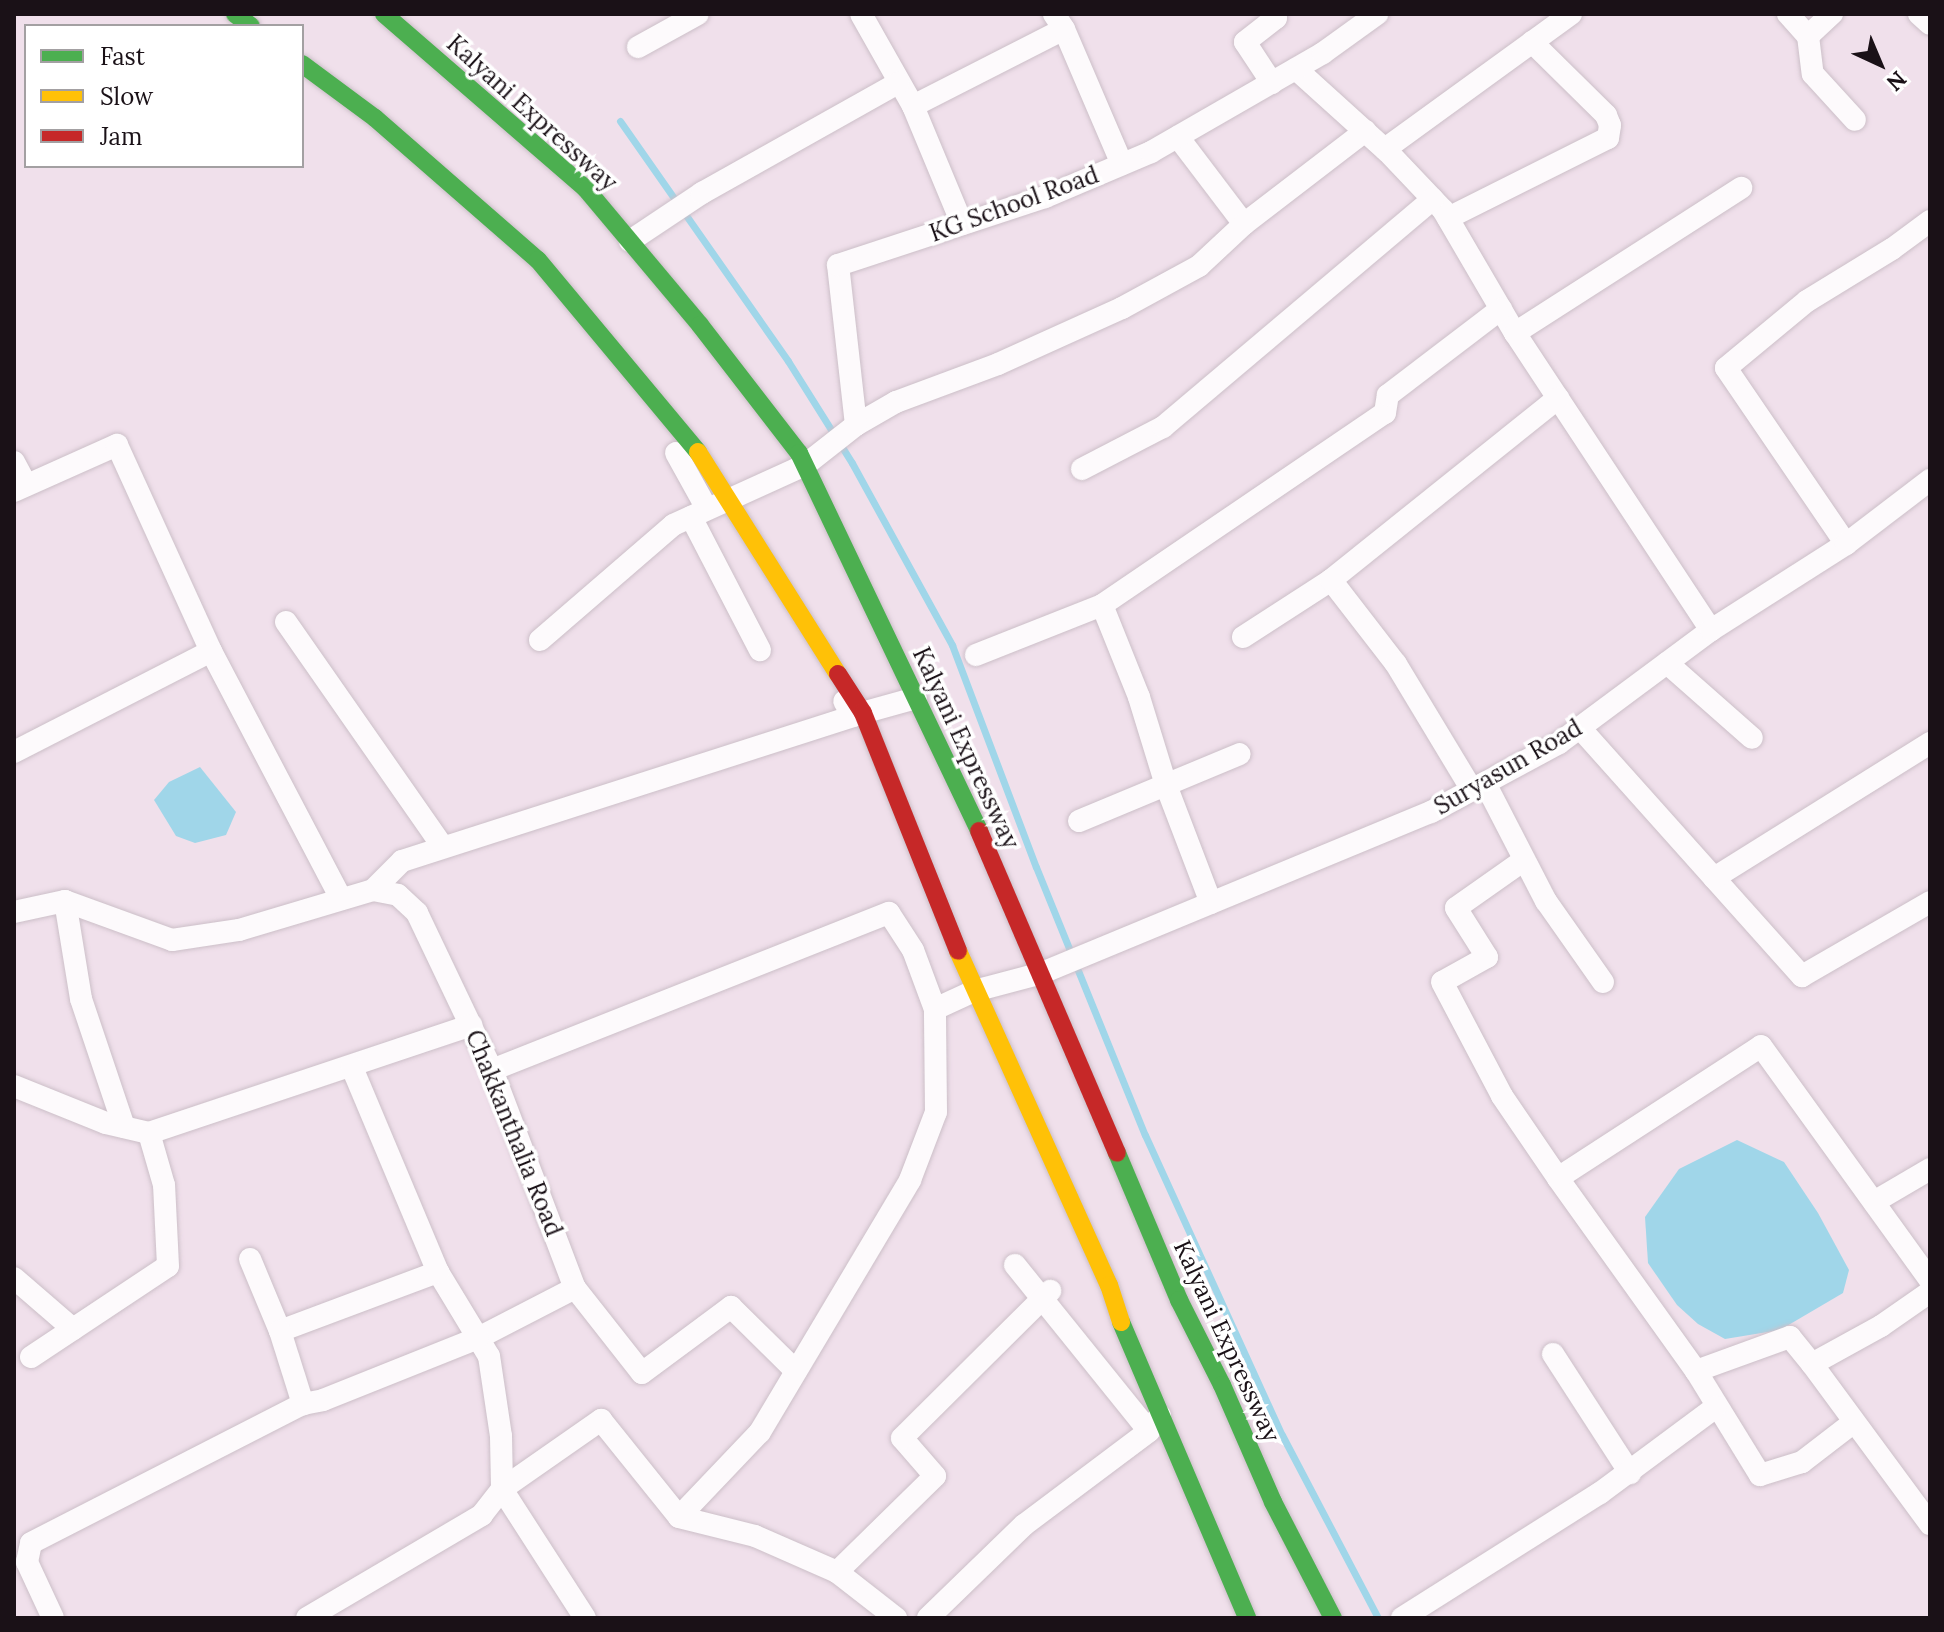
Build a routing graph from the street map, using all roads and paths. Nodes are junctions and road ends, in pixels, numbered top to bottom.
1 (384, 14) edge
2 (698, 14) edge
3 (861, 14) edge
4 (1273, 14) edge
5 (1377, 14) edge
6 (1571, 14) edge
7 (1788, 14) edge
8 (1832, 14) edge
9 (1919, 14) edge
10 (1059, 21) edge
11 (1930, 24) edge
12 (1808, 36) junction
13 (1532, 42) junction
14 (638, 47) dead end
15 (304, 65) edge
16 (1296, 69) junction
17 (898, 83) junction
18 (1272, 83) junction
19 (913, 106) junction
20 (1855, 120) dead end
21 (1365, 131) junction
22 (1178, 137) junction
23 (1385, 149) junction
24 (1122, 164) junction
25 (1741, 188) dead end
26 (1433, 199) junction
27 (1448, 218) junction
28 (1930, 221) edge
29 (962, 224) junction
30 (1244, 224) junction
31 (630, 241) junction
32 (556, 302) dead end
33 (1501, 309) junction
34 (1515, 333) junction
35 (1558, 398) junction
36 (856, 425) junction
37 (14, 462) edge
38 (805, 465) junction
39 (1082, 469) dead end
40 (1930, 480) edge
41 (20, 488) edge
42 (713, 506) junction
43 (1846, 544) junction
44 (1331, 580) junction
45 (1102, 605) junction
46 (286, 622) dead end
47 (1711, 630) junction
48 (1243, 637) dead end
49 (540, 640) dead end
50 (760, 650) dead end
51 (211, 651) junction
52 (976, 655) dead end
53 (1667, 663) junction
54 (916, 698) junction
55 (858, 714) junction
56 (1580, 728) junction
57 (1752, 738) dead end
58 (1930, 743) edge
59 (14, 752) edge
60 (1240, 754) dead end
61 (1166, 785) junction
62 (1478, 787) junction
63 (1079, 821) dead end
64 (443, 847) junction
65 (1524, 860) junction
66 (1714, 878) junction
67 (373, 890) junction
68 (341, 899) junction
69 (65, 901) junction
70 (1930, 902) edge
71 (1211, 903) junction
72 (14, 912) edge
73 (1042, 973) junction
74 (1603, 982) dead end
75 (974, 991) junction
76 (935, 1009) junction
77 (471, 1025) junction
78 (352, 1067) junction
79 (492, 1070) junction
80 (14, 1086) edge
81 (124, 1127) junction
82 (149, 1133) junction
83 (1930, 1169) edge
84 (1558, 1178) junction
85 (1874, 1202) junction
86 (250, 1259) dead end
87 (1015, 1265) dead end
88 (438, 1272) junction
89 (1167, 1274) junction
90 (14, 1278) edge
91 (1930, 1280) edge
92 (1109, 1285) junction
93 (575, 1288) junction
94 (1930, 1292) edge
95 (1046, 1295) junction
96 (1132, 1295) dead end
97 (1152, 1297) dead end
98 (73, 1329) junction
99 (280, 1331) junction
100 (478, 1338) junction
101 (1553, 1354) dead end
102 (31, 1357) dead end
103 (1812, 1364) junction
104 (796, 1371) junction
105 (1696, 1371) junction
106 (303, 1404) junction
107 (1716, 1407) junction
108 (1854, 1422) junction
109 (1154, 1423) junction
110 (1630, 1473) junction
111 (502, 1489) junction
112 (679, 1517) junction
113 (1930, 1524) edge
114 (22, 1543) edge
115 (837, 1572) junction
116 (342, 1610) edge
117 (44, 1614) edge
118 (307, 1618) edge
119 (585, 1618) edge
120 (896, 1618) edge
121 (928, 1618) edge
122 (1247, 1618) edge
123 (1333, 1618) edge
124 (1402, 1618) edge

1 - 31 highway, Kalyani Expressway
2 - 14 street
3 - 17 street
4 - 18 street
5 - 16 street, KG School Road
6 - 13 street
7 - 12 street
8 - 12 street
9 - 11 street
10 - 19 street
10 - 24 street
12 - 20 street
13 - 23 street
13 - 27 street
15 - 42 highway
16 - 18 street, KG School Road
16 - 21 street
17 - 19 street
17 - 31 street
18 - 22 street, KG School Road
19 - 29 street
21 - 23 street
21 - 30 street
22 - 24 street, KG School Road
22 - 30 street
23 - 26 street
24 - 29 street, KG School Road
25 - 34 street
26 - 27 street
26 - 39 street
27 - 33 street
28 - 43 street
29 - 36 street, KG School Road
30 - 36 street
31 - 38 highway, Kalyani Expressway
32 - 42 street
33 - 34 street
33 - 45 street
34 - 35 street
35 - 44 street
35 - 47 street
36 - 38 street
37 - 41 street
38 - 42 street
38 - 54 highway, Kalyani Expressway
40 - 43 street, Suryasun Road
41 - 51 street
42 - 49 street
42 - 50 street
42 - 55 street
43 - 47 street, Suryasun Road
44 - 48 street
44 - 62 street
45 - 52 street
45 - 61 street
46 - 64 street
47 - 53 street, Suryasun Road
51 - 59 street
51 - 68 street
53 - 56 street, Suryasun Road
53 - 57 street
54 - 55 street
54 - 73 highway, Kalyani Expressway
55 - 64 street
55 - 75 highway
56 - 62 street, Suryasun Road
56 - 66 street
58 - 66 street
60 - 61 street
61 - 63 street
61 - 71 street
62 - 65 street
62 - 71 street, Suryasun Road
64 - 67 street
65 - 74 street
65 - 84 street
66 - 70 street
67 - 68 street
67 - 77 street, Chakkanthalia Road
68 - 69 street
69 - 72 street
69 - 81 street
71 - 73 street, Suryasun Road
73 - 75 street, Suryasun Road
73 - 89 highway, Kalyani Expressway
75 - 76 street, Suryasun Road
75 - 92 highway
76 - 79 street
76 - 104 street
77 - 78 street
77 - 79 street, Chakkanthalia Road
78 - 82 street
78 - 88 street
79 - 93 street, Chakkanthalia Road
80 - 81 street
81 - 82 street
82 - 98 street
83 - 85 street
84 - 85 street
84 - 105 street
85 - 91 street
86 - 99 street
87 - 95 street
88 - 99 street
88 - 100 street
89 - 97 highway
89 - 123 highway, Kalyani Expressway
90 - 98 street
92 - 96 highway
92 - 109 highway
93 - 100 street
93 - 104 street, Chakkanthalia Road
94 - 103 street
95 - 109 street
95 - 115 street
98 - 102 street
99 - 106 street
100 - 106 street
100 - 111 street
101 - 110 street
103 - 105 street
103 - 108 street
104 - 112 street
105 - 107 street
106 - 114 street
107 - 108 street
107 - 110 street
108 - 113 street
109 - 121 street
109 - 122 highway
110 - 124 street
111 - 112 street
111 - 116 street
111 - 119 street
112 - 115 street
114 - 117 street
115 - 120 street
116 - 118 street

